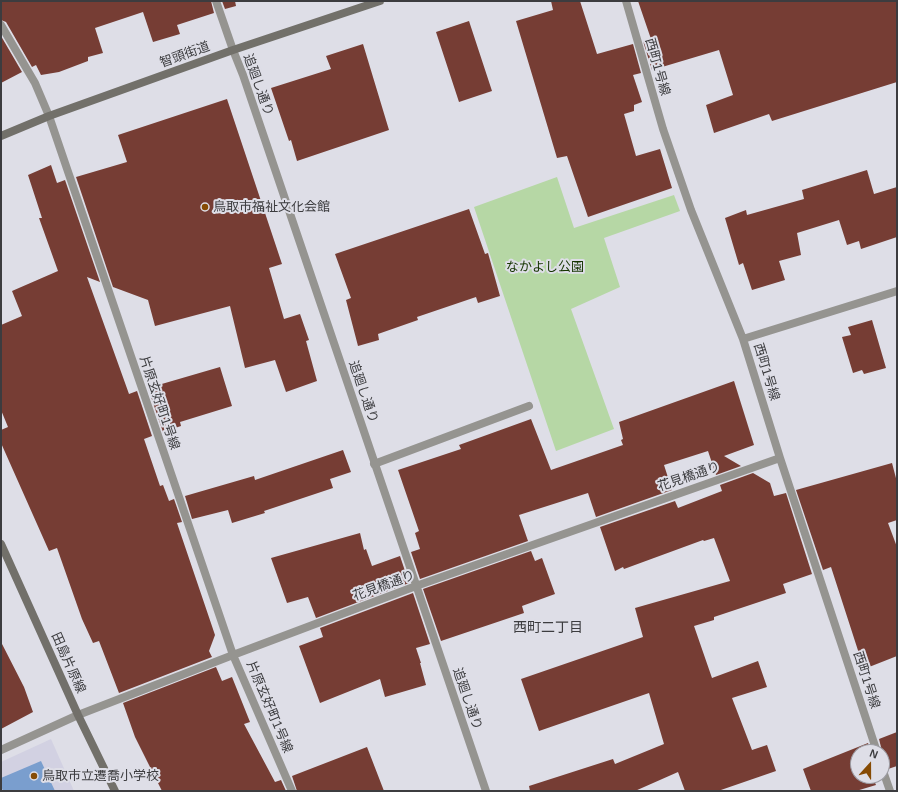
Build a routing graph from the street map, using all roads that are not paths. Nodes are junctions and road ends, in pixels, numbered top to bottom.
1 (216, 1) edge
2 (380, 1) edge
3 (626, 1) edge
4 (1, 25) edge
5 (233, 50) junction
6 (49, 116) junction
7 (1, 136) edge
8 (897, 291) edge
9 (743, 339) junction
10 (529, 406) dead end
11 (780, 458) junction
12 (374, 464) junction
13 (1, 544) edge
14 (416, 586) junction
15 (233, 655) junction
16 (78, 715) junction
17 (874, 744) edge
18 (1, 750) edge
19 (115, 791) edge
20 (292, 791) edge
21 (486, 791) edge

1 - 5 street, 追廻し通り
2 - 5 street, 智頭街道
3 - 9 street, 西町1号線
4 - 6 street, 片原玄好町1号線
5 - 6 street, 智頭街道
5 - 12 street, 追廻し通り
6 - 7 street, 智頭街道
6 - 15 street, 片原玄好町1号線
8 - 9 street
9 - 11 street, 西町1号線
10 - 12 street
11 - 14 street, 花見橋通り
11 - 17 street, 西町1号線
12 - 14 street, 追廻し通り
13 - 16 street, 田島片原線
14 - 15 street, 花見橋通り
14 - 21 street, 追廻し通り
15 - 16 street, 花見橋通り
15 - 20 street, 片原玄好町1号線
16 - 18 street, 花見橋通り
16 - 19 street, 田島片原線

